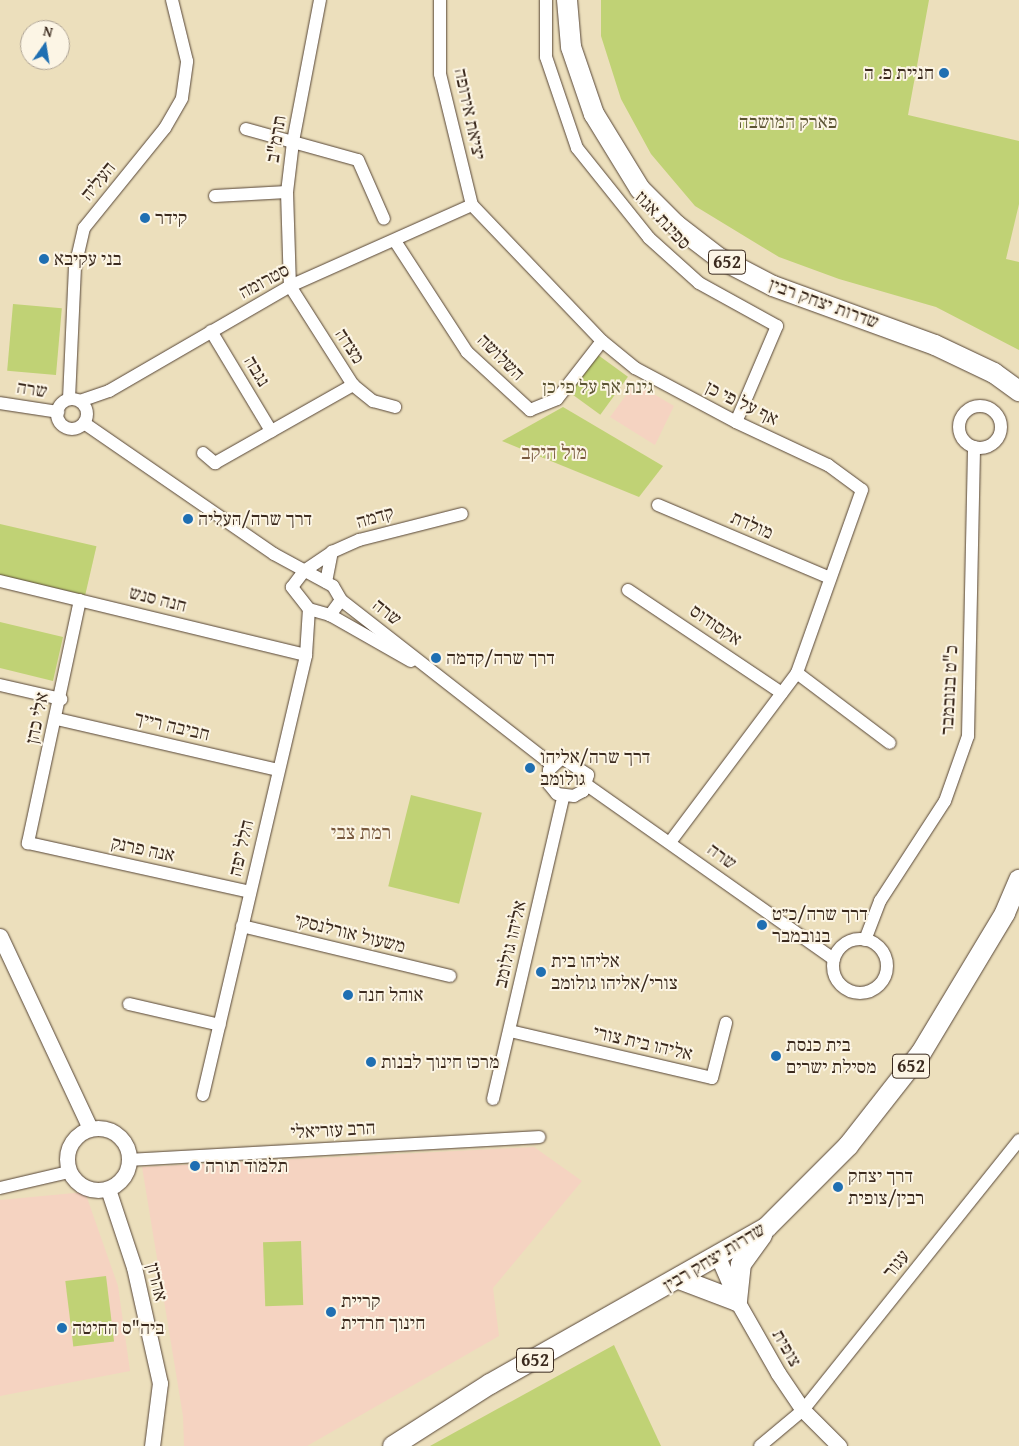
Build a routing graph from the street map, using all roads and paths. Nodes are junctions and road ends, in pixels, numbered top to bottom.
1 (172, 0) edge
2 (320, 0) edge
3 (440, 0) edge
4 (546, 0) edge
5 (567, 0) edge
6 (246, 129) dead end
7 (293, 142) junction
8 (287, 192) junction
9 (215, 196) dead end
10 (472, 205) junction
11 (384, 220) dead end
12 (394, 241) junction
13 (290, 286) junction
14 (211, 331) junction
15 (602, 341) junction
16 (353, 385) junction
17 (1019, 391) edge
18 (74, 400) junction
19 (0, 403) edge
20 (395, 407) dead end
21 (58, 412) junction
22 (736, 422) junction
23 (84, 423) junction
24 (271, 431) junction
25 (974, 447) dead end
26 (203, 454) dead end
27 (658, 505) dead end
28 (462, 514) dead end
29 (332, 552) junction
30 (304, 570) junction
31 (830, 578) junction
32 (0, 581) edge
33 (326, 582) junction
34 (628, 590) dead end
35 (80, 600) junction
36 (341, 600) junction
37 (309, 609) junction
38 (330, 615) junction
39 (306, 655) junction
40 (435, 673) junction
41 (797, 673) junction
42 (0, 685) edge
43 (782, 693) junction
44 (61, 699) junction
45 (57, 719) junction
46 (890, 743) dead end
47 (552, 765) junction
48 (278, 770) junction
49 (587, 784) junction
50 (563, 797) junction
51 (670, 842) junction
52 (28, 844) joint
53 (1019, 880) edge
54 (250, 892) junction
55 (242, 926) junction
56 (0, 936) edge
57 (865, 940) junction
58 (834, 959) junction
59 (450, 976) dead end
60 (129, 1004) dead end
61 (726, 1023) dead end
62 (220, 1024) junction
63 (510, 1031) junction
64 (203, 1095) dead end
65 (492, 1099) dead end
66 (90, 1128) junction
67 (539, 1136) dead end
68 (1019, 1140) edge
69 (129, 1160) junction
70 (69, 1172) junction
71 (0, 1188) edge
72 (108, 1189) junction
73 (767, 1227) junction
74 (718, 1257) junction
75 (679, 1279) junction
76 (737, 1302) junction
77 (803, 1410) junction
78 (152, 1446) edge
79 (393, 1446) edge
80 (760, 1446) edge
81 (839, 1446) edge

1 - 18 street, העליה
2 - 7 street, תרמ"ב
3 - 10 street, יציאת אירופה
4 - 22 street, ספינת אגוז
5 - 17 main road, שדרות יצחק רבין / 652
6 - 7 street
7 - 8 street, תרמ"ב
7 - 11 street
8 - 9 street
8 - 13 street, תרמ"ב
10 - 12 street, סטרומה
10 - 15 street, אף על פי כן
12 - 13 street, סטרומה
12 - 15 street, השלושה
13 - 14 street, סטרומה
13 - 16 street, מצדה
14 - 18 street, סטרומה
14 - 24 street, נגבה
15 - 22 street, אף על פי כן
16 - 20 street, מצדה
16 - 24 street
18 - 21 street
18 - 23 street
19 - 21 street, שרה
21 - 23 street
22 - 31 street, אף על פי כן
23 - 30 street
24 - 26 street
25 - 57 street, כ"ט בנובמבר
27 - 31 street, מולדת
28 - 29 street, קדמה
29 - 30 street, קדמה
29 - 33 street
30 - 33 street
30 - 37 street
31 - 41 street, אף על פי כן
32 - 35 street, חנה סנש
33 - 36 street, שרה
34 - 43 street, אקסודוס
35 - 39 street, חנה סנש
35 - 44 street, אלי כהן
36 - 38 street
36 - 40 street, שרה
37 - 38 street
37 - 39 street, הלל יפה
38 - 40 street
39 - 48 street, הלל יפה
40 - 47 street, שרה
41 - 43 street, אף על פי כן
41 - 46 street
42 - 44 street
43 - 51 street, אף על פי כן
44 - 45 street, אלי כהן
45 - 48 street, חביבה רייך
45 - 52 street, אלי כהן
47 - 49 street
47 - 50 street
48 - 54 street, הלל יפה
49 - 50 street
49 - 51 street, שרה
50 - 63 street, אליהו גולומב
51 - 58 street, שרה
52 - 54 street, אנה פרנק
53 - 73 main road, שדרות יצחק רבין / 652
54 - 55 street, הלל יפה
55 - 59 street, משעול אורלנסקי
55 - 62 street, הלל יפה
56 - 66 street
57 - 58 street
57 - 58 street
60 - 62 street
61 - 63 street, אליהו בית צורי
62 - 64 street, הלל יפה
63 - 65 street, אליהו גולומב
66 - 69 street
66 - 70 street
67 - 69 street, הרב עזריאלי
68 - 77 street, עגור
69 - 72 street
70 - 71 street
70 - 72 street
72 - 78 street, אהרון
73 - 74 main road, שדרות יצחק רבין / 652
73 - 76 main road
74 - 75 main road, שדרות יצחק רבין / 652
74 - 76 street, צופית
75 - 76 main road
75 - 79 main road, שדרות יצחק רבין / 652
76 - 77 street, צופית
77 - 80 street, עגור
77 - 81 street, צופית

